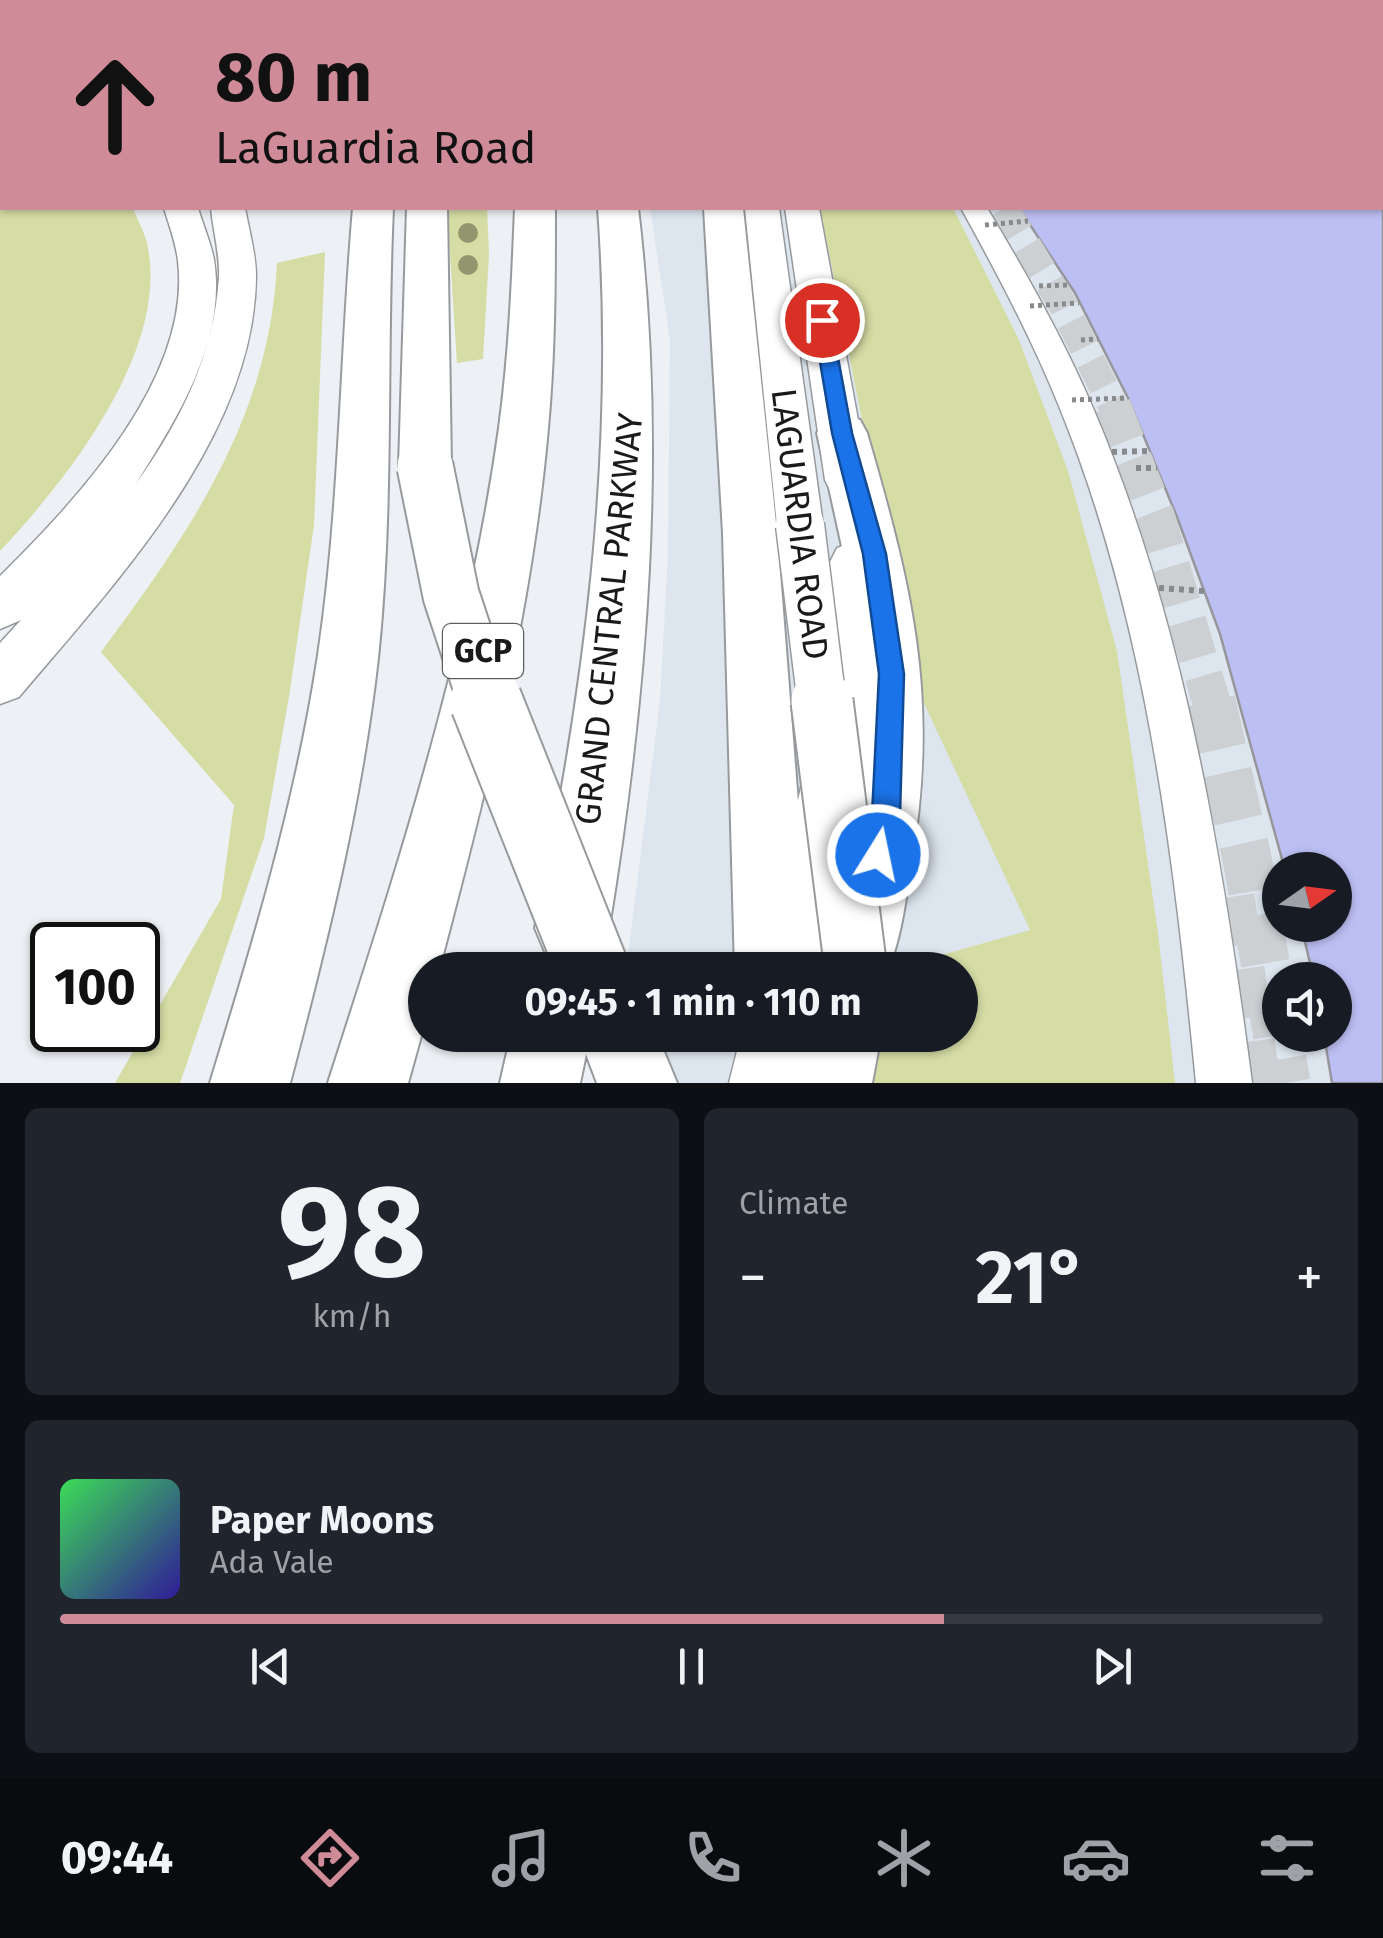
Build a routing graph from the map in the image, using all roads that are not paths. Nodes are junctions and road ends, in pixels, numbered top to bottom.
1 (181, 210) edge
2 (228, 210) edge
3 (427, 210) edge
4 (535, 210) edge
5 (618, 210) edge
6 (724, 210) edge
7 (762, 210) edge
8 (802, 210) edge
9 (372, 212) edge
10 (980, 216) edge
11 (842, 433) junction
12 (0, 608) edge
13 (0, 680) edge
14 (566, 952) edge
15 (585, 952) edge
16 (773, 952) edge
17 (794, 952) edge
18 (854, 952) edge
19 (860, 952) edge
20 (546, 1052) edge
21 (624, 1052) edge
22 (771, 1052) edge
23 (838, 1052) edge
24 (866, 1052) edge
25 (250, 1083) edge
26 (368, 1083) edge
27 (540, 1083) edge
28 (636, 1083) edge
29 (764, 1083) edge
30 (832, 1083) edge
31 (870, 1083) edge
32 (1224, 1083) edge

1 - 12 street
2 - 13 street
3 - 15 highway, bridge
4 - 26 highway, GCP
5 - 14 highway, GRAND CENTRAL PARKWAY
6 - 16 highway
7 - 18 street, LAGUARDIA ROAD, bridge
8 - 11 street, LAGUARDIA ROAD
9 - 25 highway
10 - 32 street
11 - 17 street, LAGUARDIA ROAD
11 - 19 highway
20 - 27 highway
21 - 28 highway
22 - 29 street
23 - 30 highway
24 - 31 street

